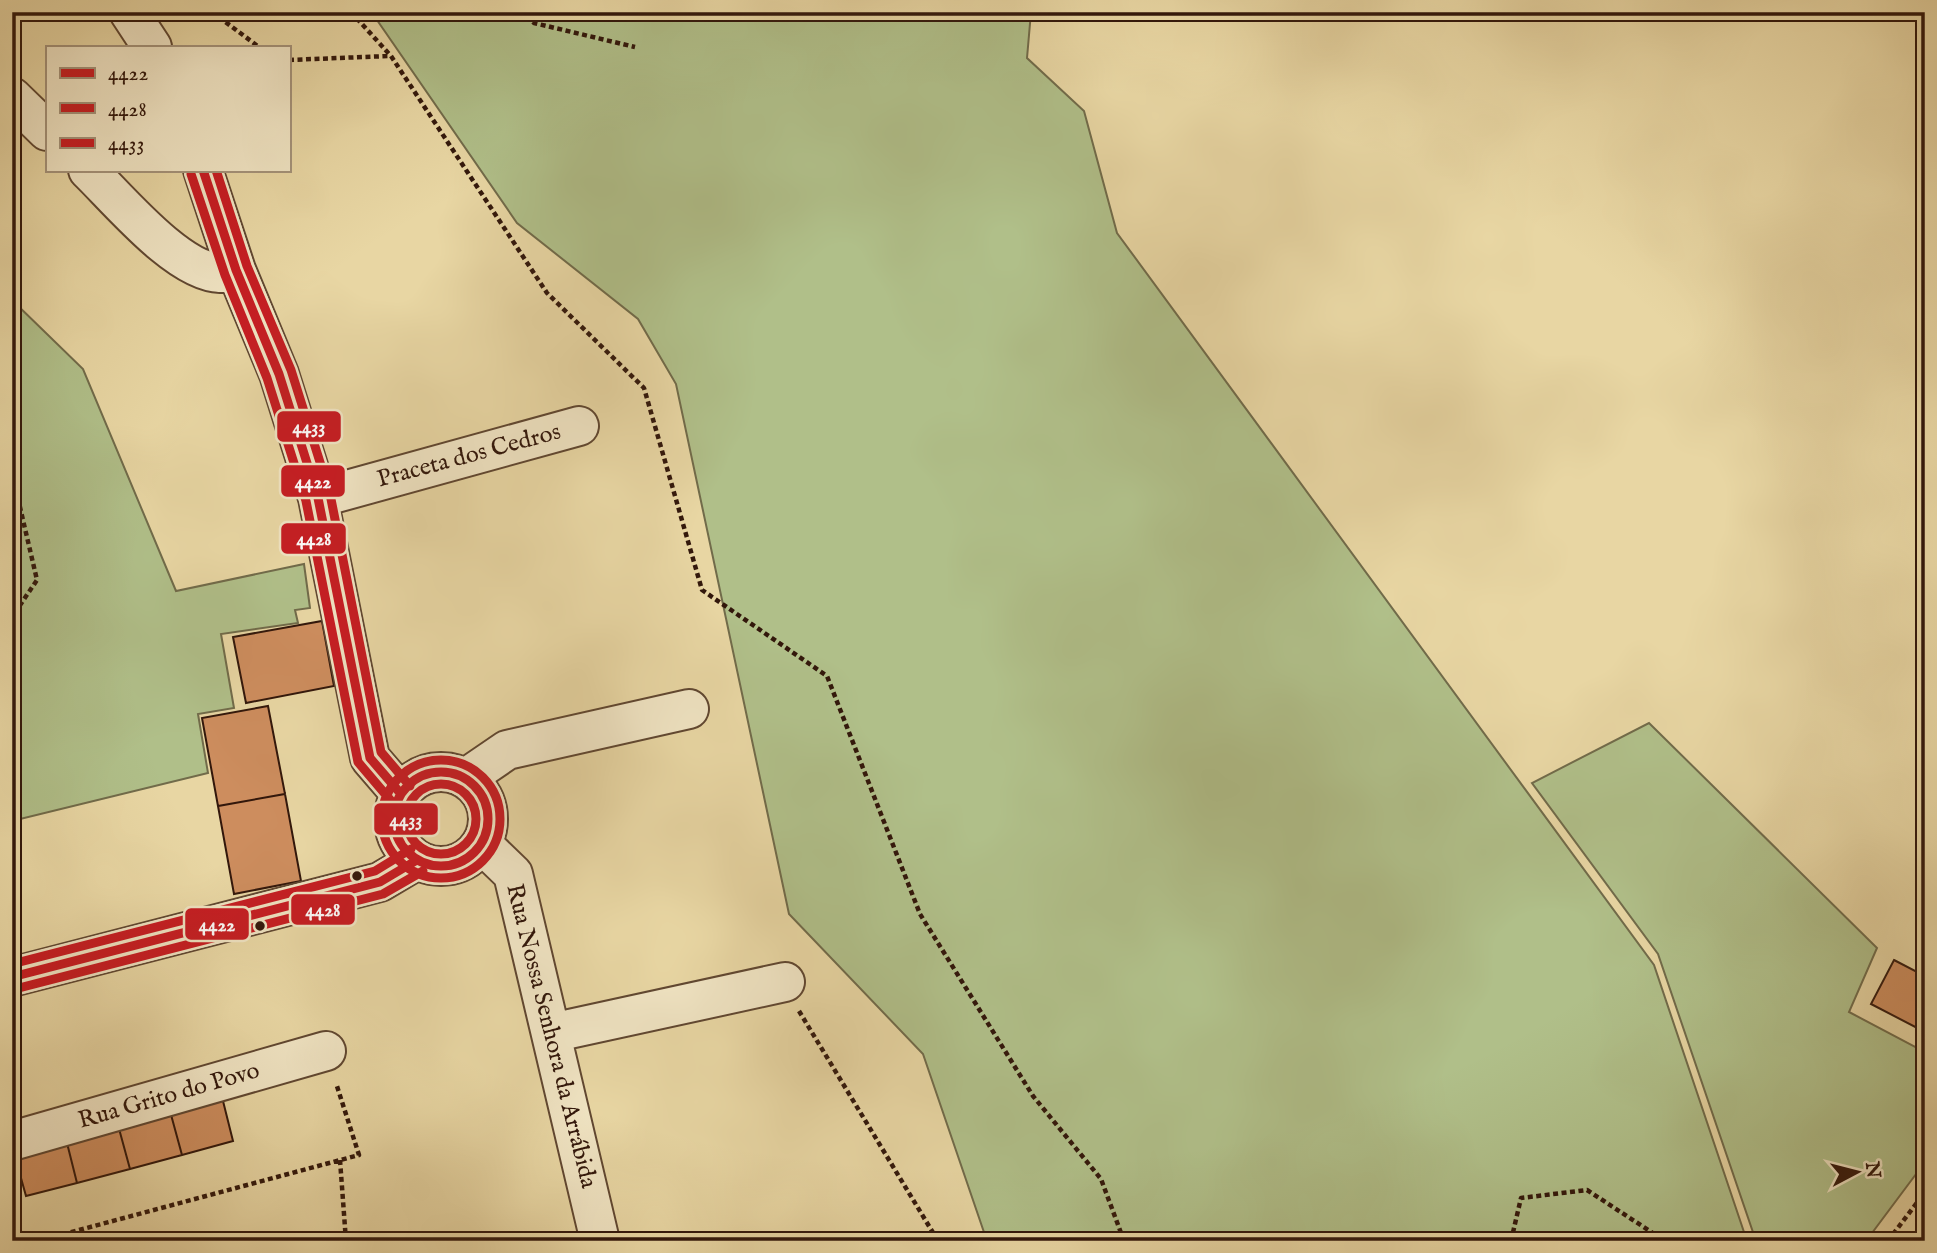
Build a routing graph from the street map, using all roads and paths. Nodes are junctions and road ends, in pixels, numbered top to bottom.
1 (129, 12) edge
2 (212, 12) edge
3 (351, 12) edge
4 (519, 12) edge
5 (151, 46) edge
6 (258, 46) edge
7 (635, 47) dead end
8 (391, 56) junction
9 (290, 60) edge
10 (12, 96) edge
11 (46, 130) edge
12 (90, 172) edge
13 (204, 172) edge
14 (236, 270) junction
15 (579, 426) dead end
16 (12, 473) edge
17 (318, 498) junction
18 (12, 617) edge
19 (689, 709) dead end
20 (466, 778) junction
21 (401, 794) junction
22 (482, 844) junction
23 (417, 860) junction
24 (12, 977) edge
25 (785, 982) joint
26 (551, 1033) junction
27 (326, 1051) joint
28 (12, 1141) edge
29 (340, 1160) junction
30 (1925, 1192) edge
31 (38, 1241) edge
32 (346, 1241) edge
33 (600, 1241) edge
34 (938, 1241) edge
35 (1124, 1241) edge
36 (1511, 1241) edge
37 (1665, 1241) edge
38 (1888, 1241) edge

1 - 5 street
2 - 6 path
3 - 8 path
4 - 7 path
8 - 9 path
8 - 35 path
10 - 11 street
12 - 14 street
13 - 14 street
14 - 17 street
15 - 17 street, Praceta dos Cedros
16 - 18 path
17 - 21 street
19 - 20 street
20 - 21 street
20 - 22 street
21 - 23 street
22 - 23 street
22 - 26 street, Rua Nossa Senhora da Arrábida
23 - 24 street
25 - 26 street
25 - 34 path
26 - 33 street, Rua Nossa Senhora da Arrábida
27 - 28 street, Rua Grito do Povo
27 - 29 path
29 - 31 path
29 - 32 path
30 - 38 path
36 - 37 path

